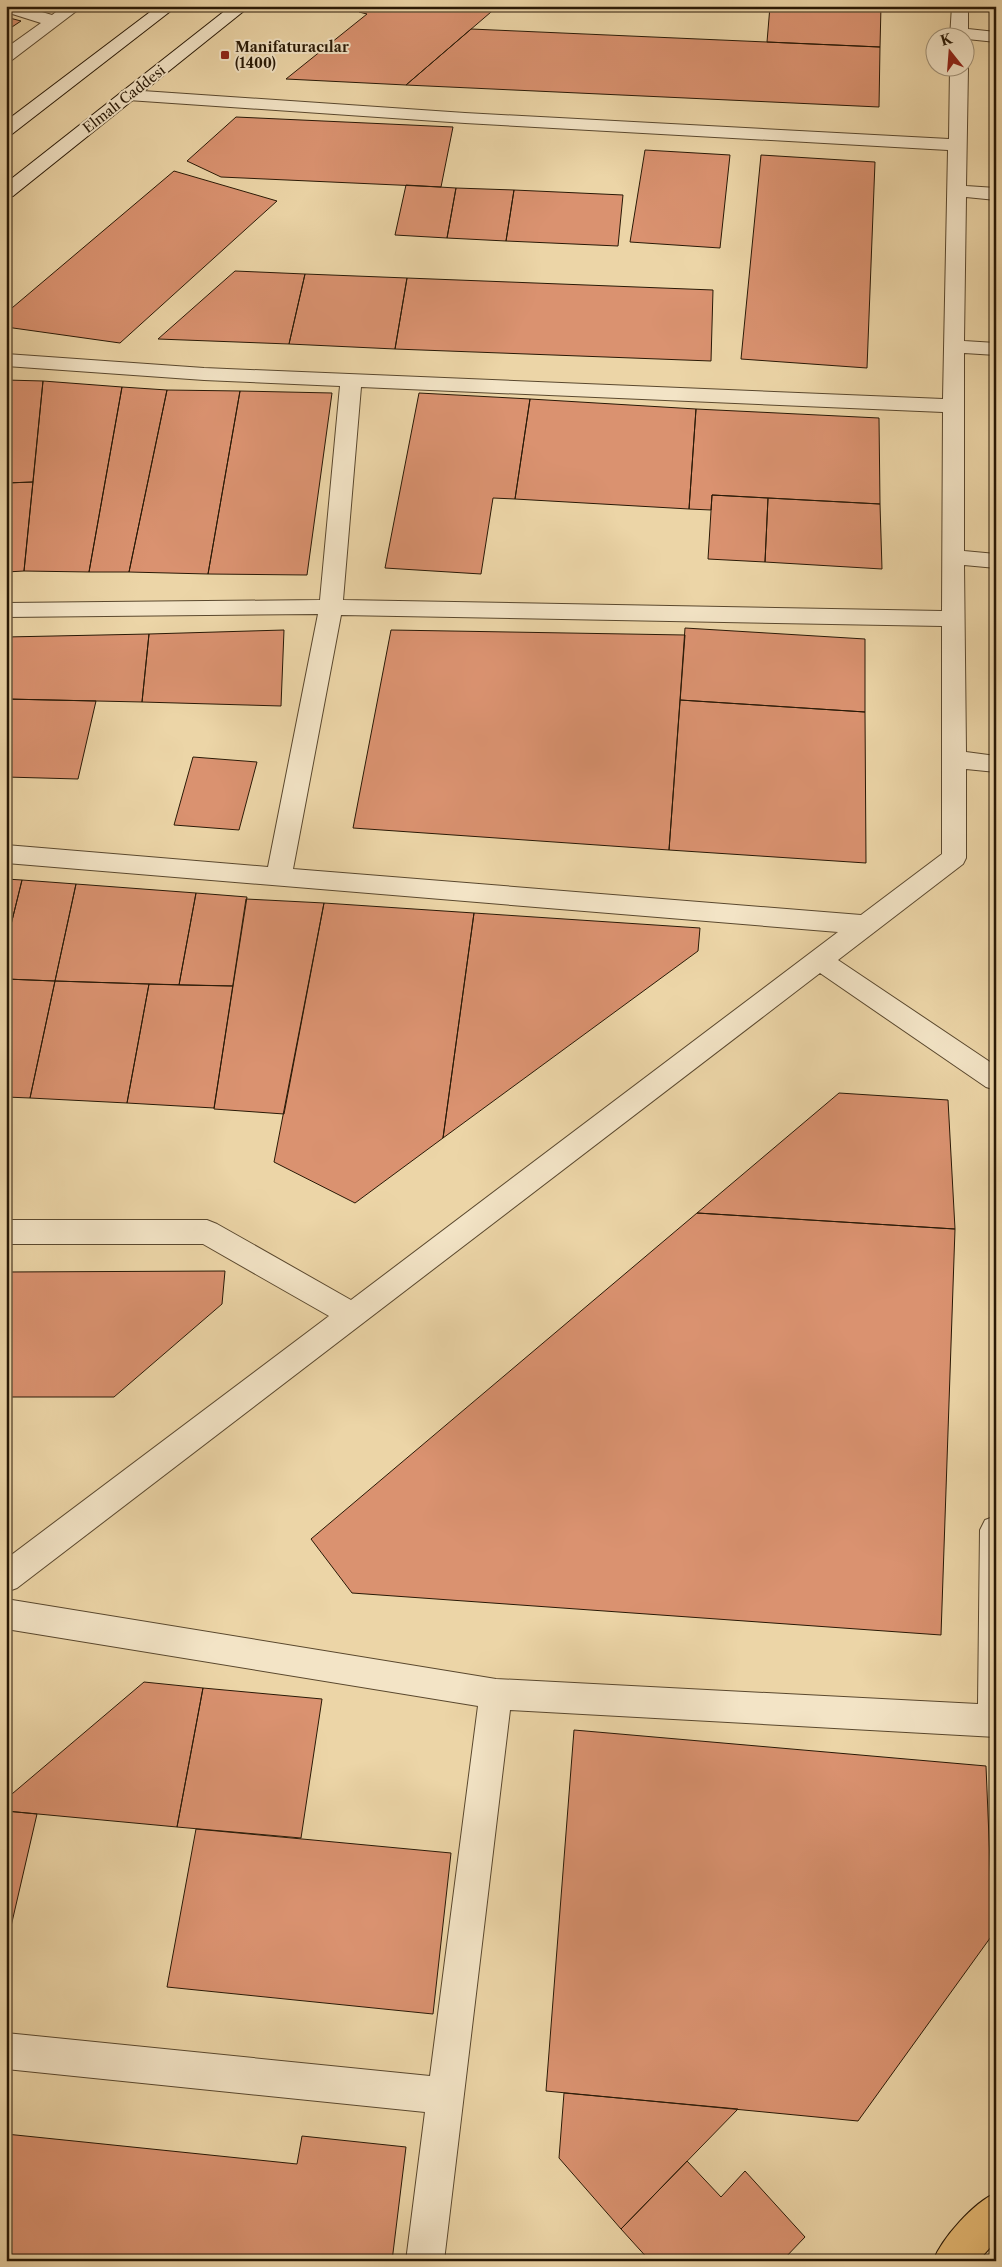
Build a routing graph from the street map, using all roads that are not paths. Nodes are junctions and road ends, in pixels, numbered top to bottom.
1 (75, 6) edge
2 (169, 6) edge
3 (242, 6) edge
4 (960, 6) edge
5 (6, 7) edge
6 (54, 21) junction
7 (959, 28) edge
8 (974, 36) edge
9 (996, 37) edge
10 (6, 56) edge
11 (959, 78) edge
12 (128, 95) junction
13 (6, 130) edge
14 (957, 146) junction
15 (956, 191) junction
16 (6, 192) edge
17 (996, 194) edge
18 (953, 346) junction
19 (996, 350) edge
20 (6, 360) edge
21 (351, 380) junction
22 (952, 406) junction
23 (953, 557) junction
24 (996, 561) edge
25 (331, 607) junction
26 (6, 610) edge
27 (953, 620) junction
28 (954, 759) junction
29 (996, 764) edge
30 (6, 854) edge
31 (279, 875) junction
32 (865, 926) junction
33 (820, 960) junction
34 (996, 1080) edge
35 (6, 1232) edge
36 (352, 1315) junction
37 (996, 1530) edge
38 (6, 1578) edge
39 (6, 1614) edge
40 (496, 1694) junction
41 (995, 1721) edge
42 (6, 2051) edge
43 (446, 2096) junction
44 (996, 2212) edge
45 (425, 2261) edge
46 (952, 2261) edge

1 - 6 street
2 - 13 street
3 - 12 street, Elmalı Caddesi
4 - 7 street
5 - 6 street
6 - 10 street
8 - 9 street
11 - 14 street
12 - 14 street
12 - 16 street, Elmalı Caddesi
14 - 15 street
15 - 17 street
15 - 18 street
18 - 19 street
18 - 22 street
20 - 21 street
21 - 22 street
21 - 25 street
22 - 23 street
23 - 24 street
23 - 27 street
25 - 26 street
25 - 27 street
25 - 31 street
27 - 28 street
28 - 29 street
28 - 32 street
30 - 31 street
31 - 32 street
32 - 33 street
33 - 34 street
33 - 36 street
35 - 36 street
36 - 38 street
37 - 41 street
39 - 40 street
40 - 41 street
40 - 43 street
42 - 43 street
43 - 45 street
44 - 46 main road

